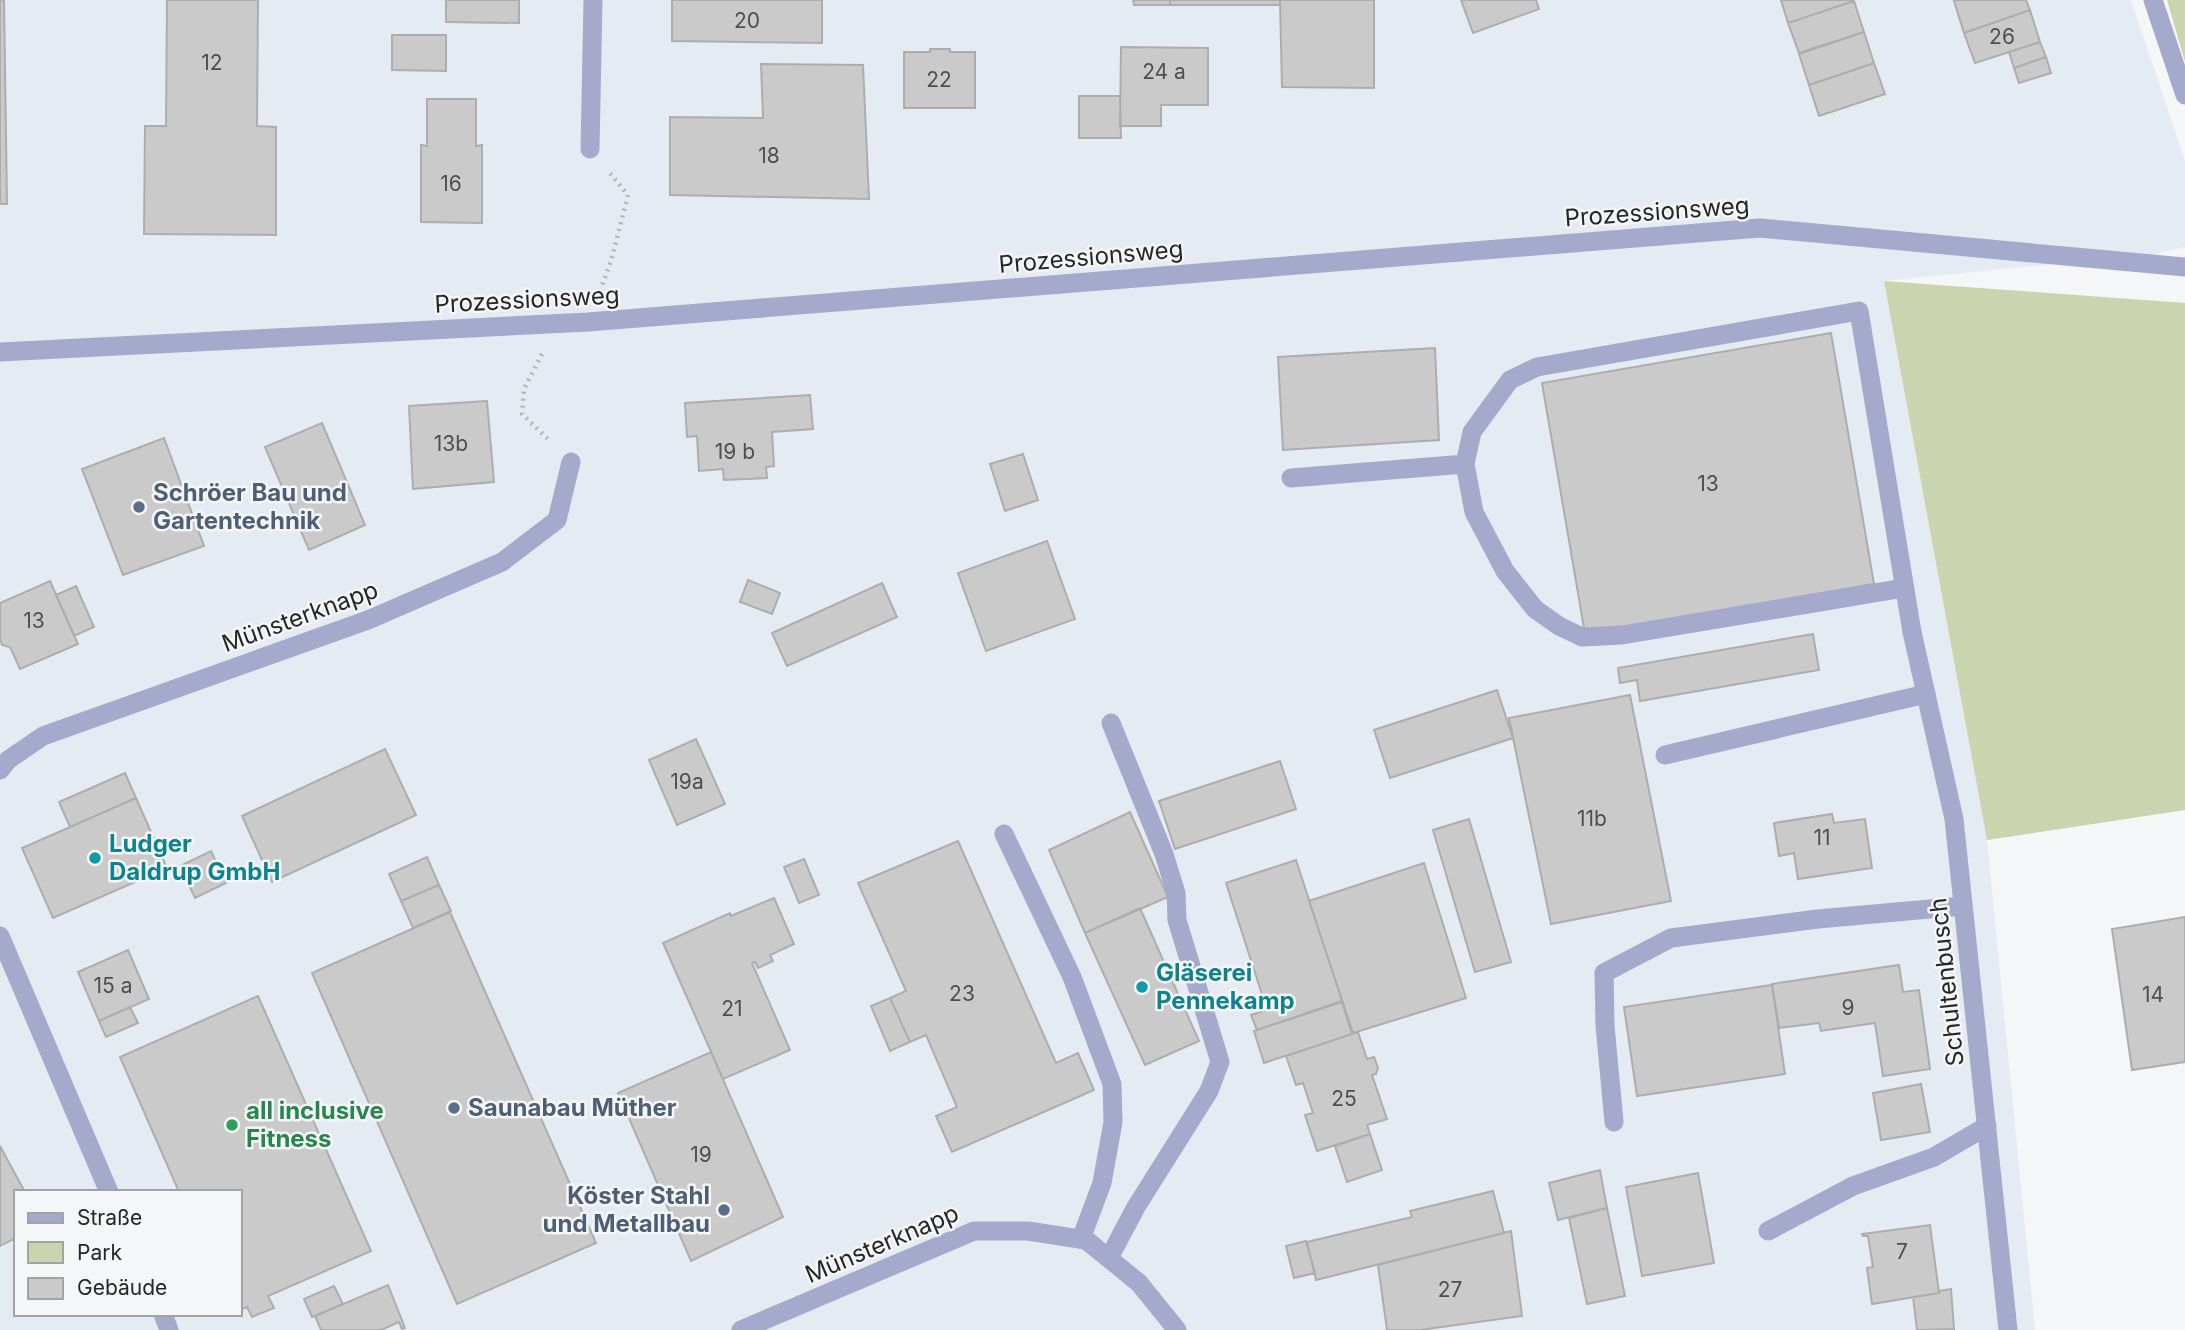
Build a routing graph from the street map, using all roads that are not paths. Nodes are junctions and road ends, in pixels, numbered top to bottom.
1 (593, 0) edge
2 (2153, 0) edge
3 (2185, 95) edge
4 (590, 149) road end
5 (2185, 267) edge
6 (0, 352) edge
7 (571, 462) road end
8 (1465, 464) junction
9 (1291, 478) dead end
10 (1904, 588) junction
11 (1926, 694) junction
12 (1111, 723) dead end
13 (1665, 755) dead end
14 (0, 770) edge
15 (1004, 834) dead end
16 (1963, 906) junction
17 (0, 936) edge
18 (1614, 1122) dead end
19 (1987, 1126) junction
20 (108, 1190) edge
21 (1768, 1231) dead end
22 (1081, 1239) junction
23 (1109, 1258) junction
24 (741, 1330) edge
25 (1177, 1330) edge
26 (2008, 1330) edge

1 - 4 street
2 - 3 street
5 - 6 street, Prozessionsweg
7 - 14 street, Münsterknapp
8 - 9 street
8 - 10 street
8 - 10 street, Schultenbusch
10 - 11 street, Schultenbusch
11 - 13 street
11 - 16 street, Schultenbusch
12 - 23 street
15 - 22 street
16 - 18 street
16 - 19 street, Schultenbusch
17 - 20 street
19 - 21 street
19 - 26 street, Schultenbusch
22 - 23 street, Münsterknapp
22 - 24 street, Münsterknapp
23 - 25 street, Münsterknapp

